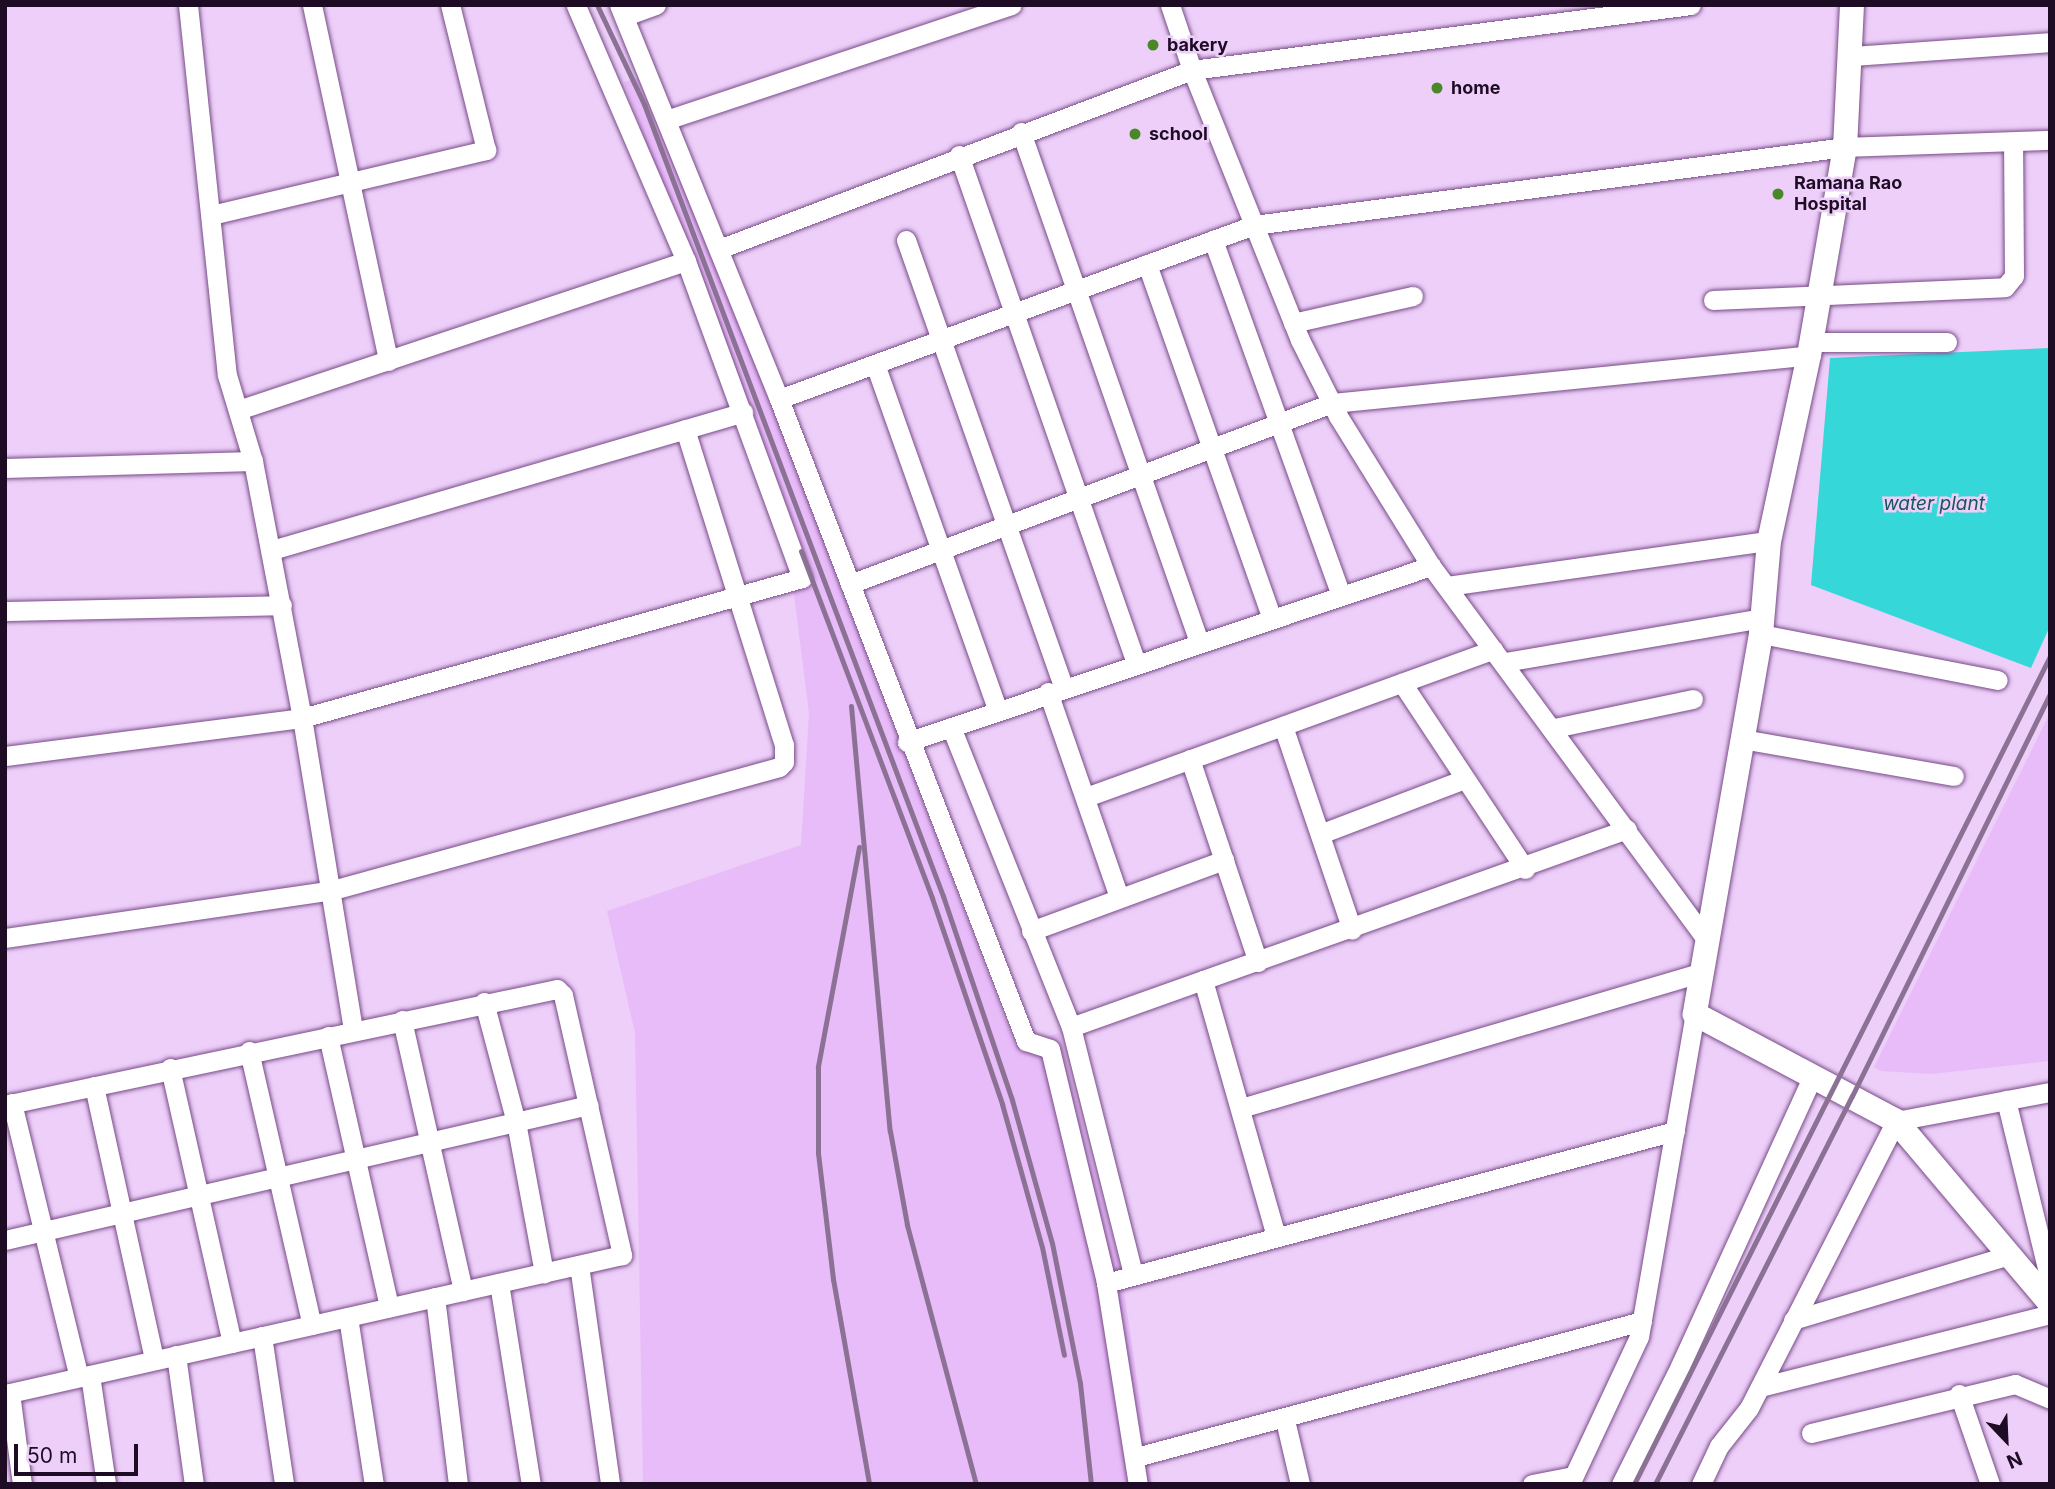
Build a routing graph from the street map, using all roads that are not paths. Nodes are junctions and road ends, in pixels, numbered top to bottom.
1 (188, 5) edge
2 (312, 5) edge
3 (450, 5) edge
4 (576, 5) edge
5 (656, 5) edge
6 (1012, 5) edge
7 (1170, 5) edge
8 (1690, 5) edge
9 (1852, 5) edge
10 (622, 10) edge
11 (2050, 42) edge
12 (1850, 56) junction
13 (1192, 70) junction
14 (668, 119) junction
15 (1021, 132) junction
16 (2050, 140) edge
17 (2013, 142) junction
18 (1845, 147) junction
19 (959, 155) junction
20 (351, 181) junction
21 (211, 215) junction
22 (1254, 225) junction
23 (906, 240) dead end
24 (1213, 240) junction
25 (719, 249) junction
26 (686, 261) junction
27 (1147, 264) junction
28 (1079, 289) junction
29 (1819, 295) junction
30 (1413, 296) dead end
31 (1713, 300) dead end
32 (1011, 314) junction
33 (1293, 323) junction
34 (943, 339) junction
35 (1947, 342) dead end
36 (1810, 349) junction
37 (388, 360) junction
38 (875, 363) junction
39 (779, 398) junction
40 (1332, 403) junction
41 (238, 410) junction
42 (743, 412) junction
43 (1277, 424) junction
44 (685, 429) junction
45 (1211, 450) junction
46 (253, 461) junction
47 (5, 468) edge
48 (1143, 476) junction
49 (1079, 499) junction
50 (1009, 524) junction
51 (1769, 541) junction
52 (943, 549) junction
53 (272, 550) junction
54 (1431, 566) junction
55 (849, 584) junction
56 (1447, 586) junction
57 (1341, 596) junction
58 (737, 597) junction
59 (282, 605) junction
60 (5, 611) edge
61 (1272, 618) junction
62 (1762, 626) junction
63 (1199, 642) junction
64 (1499, 656) junction
65 (1136, 663) junction
66 (1998, 680) dead end
67 (1402, 683) junction
68 (1055, 690) junction
69 (1693, 699) dead end
70 (997, 709) junction
71 (302, 718) junction
72 (1283, 726) junction
73 (951, 727) junction
74 (1554, 728) junction
75 (1742, 739) junction
76 (907, 742) junction
77 (5, 755) edge
78 (1190, 759) junction
79 (1954, 776) dead end
80 (1465, 779) junction
81 (1086, 797) junction
82 (1627, 829) junction
83 (1320, 834) junction
84 (1224, 860) junction
85 (1525, 869) junction
86 (330, 891) junction
87 (1119, 897) junction
88 (1352, 930) junction
89 (1031, 931) junction
90 (5, 938) edge
91 (1707, 941) junction
92 (1258, 962) junction
93 (1702, 972) junction
94 (1203, 980) junction
95 (484, 1002) junction
96 (1695, 1014) junction
97 (402, 1020) junction
98 (1071, 1027) junction
99 (353, 1031) junction
100 (328, 1036) junction
101 (249, 1051) junction
102 (170, 1068) junction
103 (1813, 1075) junction
104 (94, 1086) junction
105 (2050, 1092) edge
106 (2006, 1100) junction
107 (9, 1104) edge
108 (589, 1105) junction
109 (1241, 1108) junction
110 (1896, 1121) junction
111 (516, 1122) junction
112 (1675, 1131) junction
113 (432, 1141) junction
114 (356, 1158) junction
115 (279, 1179) junction
116 (196, 1195) junction
117 (120, 1213) junction
118 (43, 1231) junction
119 (1276, 1236) junction
120 (5, 1240) edge
121 (2010, 1255) junction
122 (579, 1265) junction
123 (544, 1273) junction
124 (1133, 1273) junction
125 (2050, 1281) edge
126 (499, 1283) junction
127 (1106, 1283) junction
128 (463, 1291) junction
129 (435, 1297) junction
130 (2050, 1303) edge
131 (389, 1307) junction
132 (2050, 1314) edge
133 (348, 1317) junction
134 (1793, 1320) junction
135 (1642, 1321) junction
136 (312, 1325) junction
137 (262, 1336) junction
138 (232, 1343) junction
139 (176, 1355) junction
140 (154, 1360) junction
141 (85, 1376) junction
142 (1760, 1387) junction
143 (8, 1393) edge
144 (1959, 1394) junction
145 (2050, 1399) edge
146 (1285, 1420) junction
147 (1811, 1433) dead end
148 (1136, 1457) junction
149 (1572, 1480) edge
150 (22, 1484) edge
151 (106, 1484) edge
152 (194, 1484) edge
153 (284, 1484) edge
154 (374, 1484) edge
155 (458, 1484) edge
156 (531, 1484) edge
157 (610, 1484) edge
158 (1138, 1484) edge
159 (1300, 1484) edge
160 (1532, 1484) edge
161 (1621, 1484) edge
162 (1701, 1484) edge
163 (1990, 1484) edge

1 - 21 street
2 - 20 street
3 - 20 street
4 - 26 street
5 - 10 street
6 - 14 street
7 - 13 street
8 - 13 street
9 - 12 main road
10 - 14 street
11 - 12 street
12 - 18 main road
13 - 15 street
13 - 22 street
14 - 25 street
15 - 19 street
15 - 28 street
16 - 17 street
17 - 18 street
17 - 29 street
18 - 22 street
18 - 29 main road
19 - 25 street
19 - 32 street
20 - 21 street
20 - 37 street
21 - 41 street
22 - 24 street
22 - 33 street
23 - 34 street
24 - 27 street
24 - 43 street
25 - 39 street
26 - 37 street
26 - 42 street
27 - 28 street
27 - 45 street
28 - 32 street
28 - 48 street
29 - 31 street
29 - 36 main road
30 - 33 street
32 - 34 street
32 - 49 street
33 - 40 street
34 - 38 street
34 - 50 street
35 - 36 street
36 - 40 street
36 - 51 main road
37 - 41 street
38 - 39 street
38 - 52 street
39 - 55 street
40 - 43 street
40 - 54 street
41 - 46 street
42 - 44 street
42 - 58 street
43 - 45 street
43 - 57 street
44 - 53 street
44 - 58 street
45 - 48 street
45 - 61 street
46 - 47 street
46 - 53 street
48 - 49 street
48 - 63 street
49 - 50 street
49 - 65 street
50 - 52 street
50 - 68 street
51 - 56 street
51 - 62 main road
52 - 55 street
52 - 70 street
53 - 59 street
54 - 56 street
54 - 57 street
55 - 76 street
56 - 64 street
57 - 61 street
58 - 71 street
58 - 86 street
59 - 60 street
59 - 71 street
61 - 63 street
62 - 64 street
62 - 66 street
62 - 75 main road
63 - 65 street
64 - 67 street
64 - 74 street
65 - 68 street
67 - 72 street
67 - 80 street
68 - 70 street
68 - 81 street
69 - 74 street
70 - 73 street
71 - 77 street
71 - 86 street
72 - 78 street
72 - 83 street
73 - 76 street
73 - 89 street
74 - 82 street
75 - 79 street
75 - 91 main road
76 - 127 street
78 - 81 street
78 - 84 street
80 - 83 street
80 - 85 street
81 - 87 street
82 - 85 street
82 - 91 street
83 - 88 street
84 - 87 street
84 - 92 street
85 - 88 street
86 - 90 street
86 - 99 street
87 - 89 street
88 - 92 street
89 - 98 street
91 - 93 main road
92 - 94 street
93 - 96 main road
93 - 109 street
94 - 98 street
94 - 109 street
95 - 97 street
95 - 108 street
95 - 111 street
96 - 103 main road
96 - 112 street
97 - 99 street
97 - 113 street
98 - 124 street
99 - 100 street
100 - 101 street
100 - 114 street
101 - 102 street
101 - 115 street
102 - 104 street
102 - 116 street
103 - 110 main road
103 - 161 street
104 - 107 street
104 - 117 street
105 - 106 street
106 - 110 street
106 - 125 street
107 - 118 street
108 - 111 street
108 - 122 street
109 - 119 street
110 - 121 main road
110 - 134 street
111 - 113 street
111 - 123 street
112 - 119 street
112 - 135 street
113 - 114 street
113 - 128 street
114 - 115 street
114 - 131 street
115 - 116 street
115 - 136 street
116 - 117 street
116 - 138 street
117 - 118 street
117 - 140 street
118 - 120 street
118 - 141 street
119 - 124 street
121 - 130 main road
121 - 134 street
122 - 123 street
122 - 157 street
123 - 126 street
124 - 127 street
126 - 128 street
126 - 156 street
127 - 148 street
128 - 129 street
129 - 131 street
129 - 155 street
131 - 133 street
132 - 142 street
133 - 136 street
133 - 154 street
134 - 142 street
135 - 146 street
135 - 149 street
136 - 137 street
137 - 138 street
137 - 153 street
138 - 139 street
139 - 140 street
139 - 152 street
140 - 141 street
141 - 143 street
141 - 151 street
142 - 162 street
143 - 150 street
144 - 145 street
144 - 147 street
144 - 163 street
146 - 148 street
146 - 159 street
148 - 158 street
149 - 160 street

